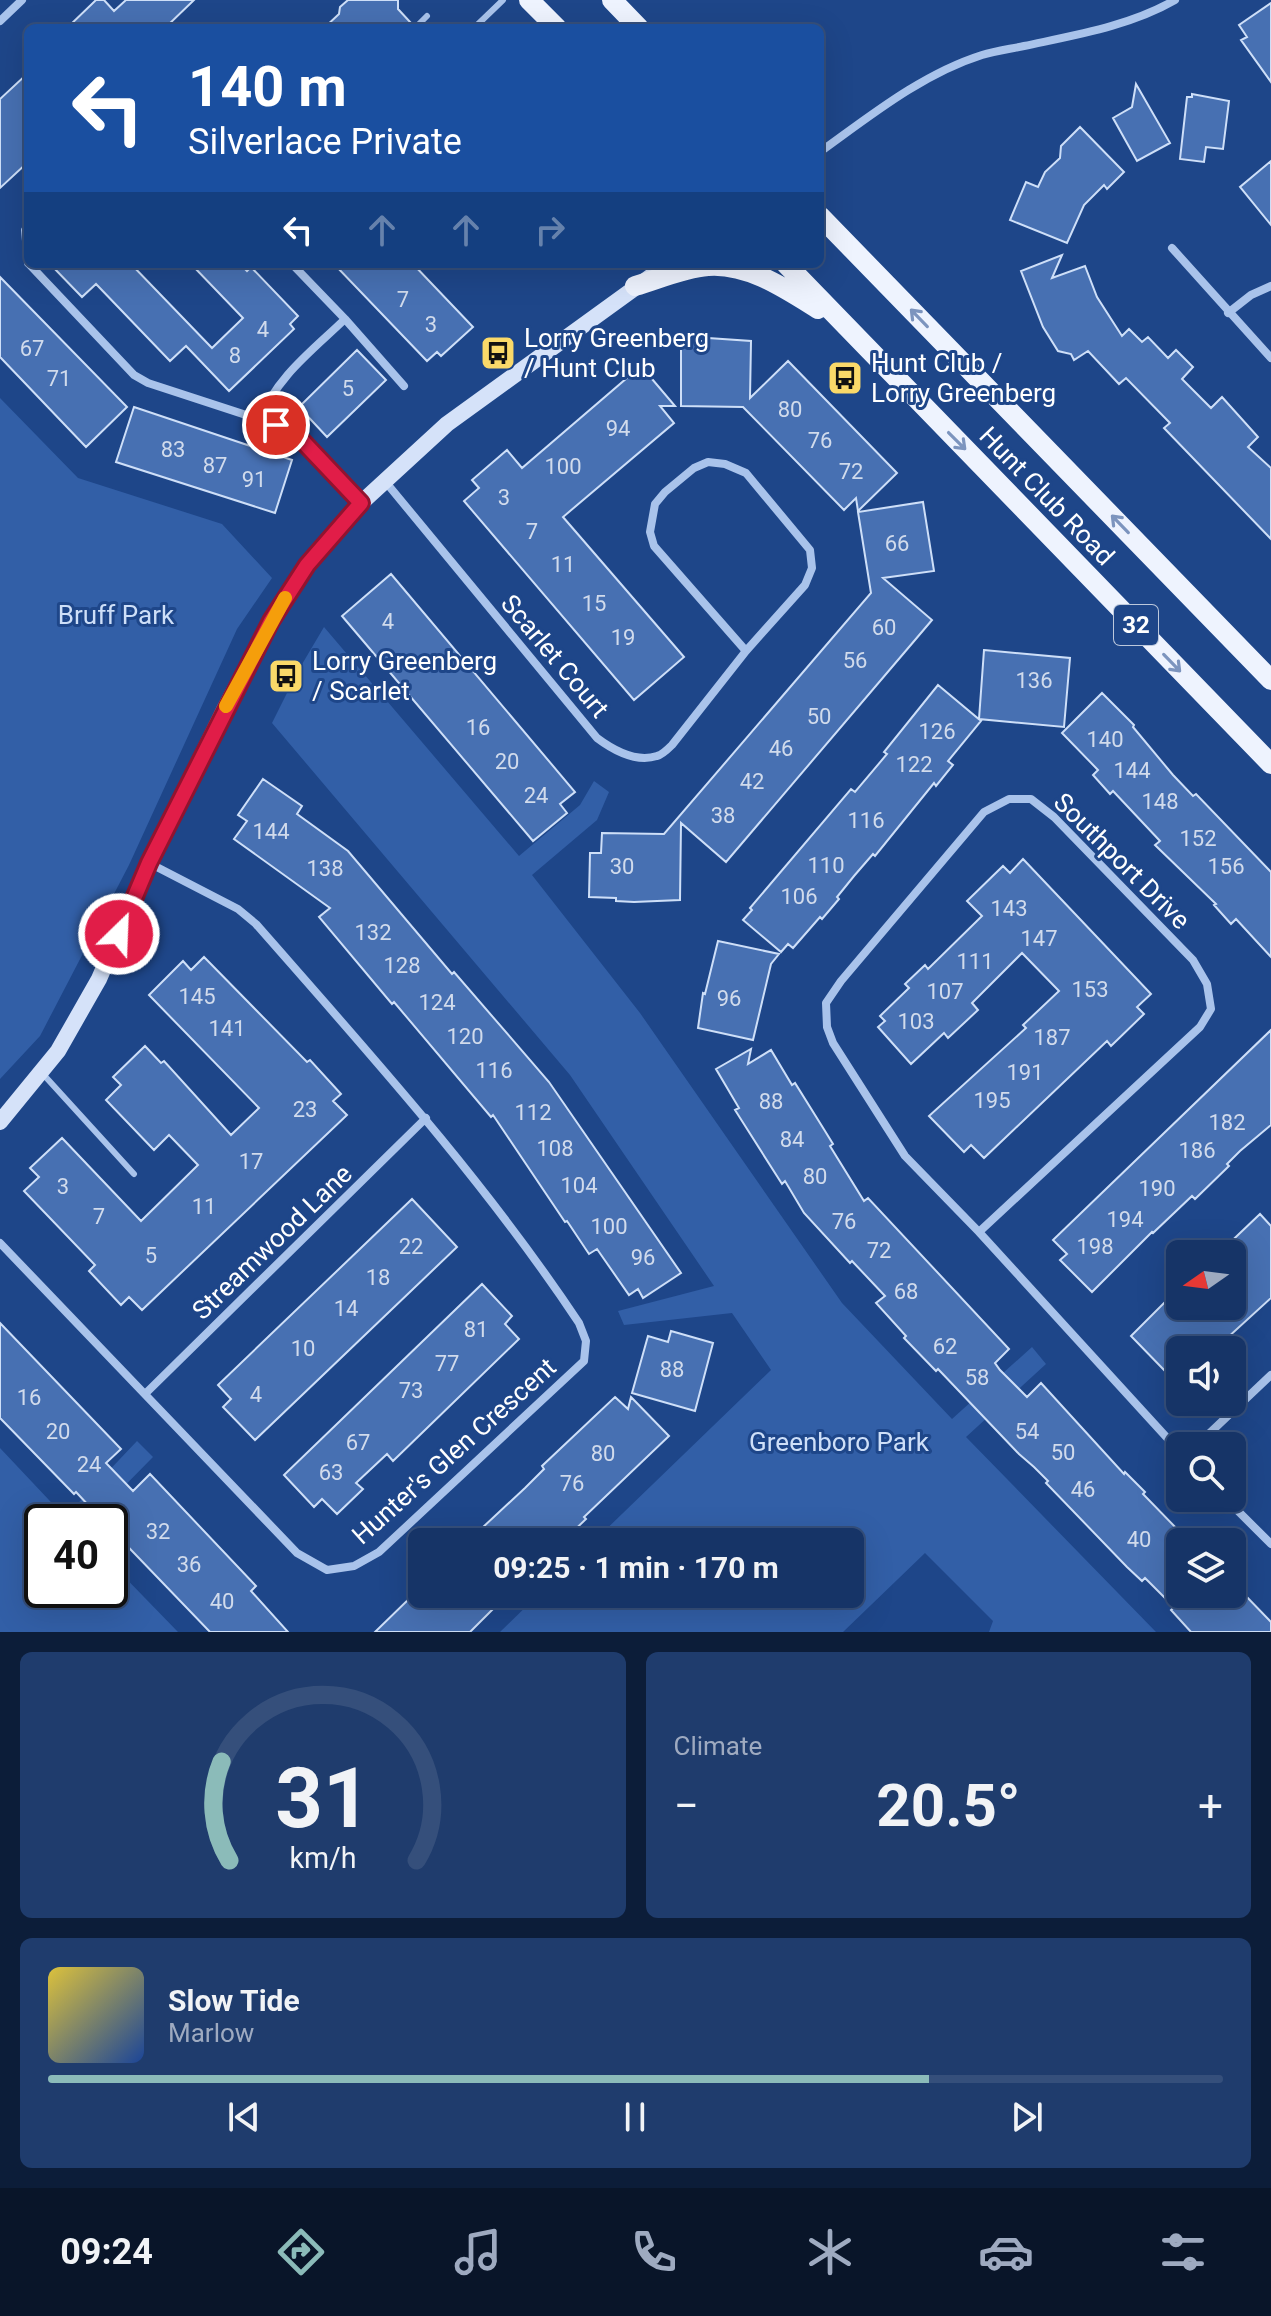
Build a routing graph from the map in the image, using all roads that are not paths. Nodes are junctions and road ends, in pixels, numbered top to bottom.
1 (22, 0) edge
2 (503, 0) edge
3 (529, 0) edge
4 (612, 0) edge
5 (1175, 0) edge
6 (427, 16) dead end
7 (0, 21) edge
8 (419, 24) edge
9 (478, 24) edge
10 (553, 24) edge
11 (635, 24) edge
12 (824, 149) edge
13 (824, 220) edge
14 (1172, 248) dead end
15 (32, 268) edge
16 (296, 268) edge
17 (648, 268) edge
18 (662, 268) edge
19 (694, 268) edge
20 (738, 268) edge
21 (790, 268) edge
22 (635, 286) junction
23 (1271, 286) edge
24 (1228, 313) junction
25 (345, 319) junction
26 (843, 325) junction
27 (1271, 358) edge
28 (404, 386) dead end
29 (260, 420) junction
30 (384, 480) junction
31 (361, 503) junction
32 (746, 651) junction
33 (1271, 680) edge
34 (1271, 764) edge
35 (149, 863) junction
36 (41, 1072) junction
37 (426, 1118) junction
38 (0, 1122) edge
39 (134, 1174) dead end
40 (979, 1232) junction
41 (0, 1243) edge
42 (1271, 1375) edge
43 (145, 1394) junction
44 (1211, 1432) edge
45 (1166, 1437) edge
46 (1239, 1512) edge
47 (1271, 1544) edge

1 - 7 street
2 - 9 lane
3 - 10 main road
4 - 11 main road
5 - 12 street
6 - 8 lane
33 -> 13 main road, Hunt Club Road / 32
14 - 24 street
15 - 29 street
16 - 25 street
17 - 22 main road
18 - 22 street
19 - 22 main road
20 - 26 main road
21 - 26 main road, Hunt Club Road / 32
22 - 30 street
23 - 24 street
24 - 27 street
25 - 28 street
25 - 29 street
26 -> 34 main road, Hunt Club Road / 32
29 - 31 street
30 - 31 street
30 - 32 street, Scarlet Court
31 - 35 street
32 - 32 street, Scarlet Court
35 - 36 street
35 - 37 street, Hunter's Glen Crescent
36 - 38 street
36 - 39 lane
37 - 43 street, Streamwood Lane
37 - 43 street, Hunter's Glen Crescent
40 - 40 street, Southport Drive
40 - 45 street, Southport Drive
41 - 43 street, Hunter's Glen Crescent
42 - 44 street
46 - 47 street

